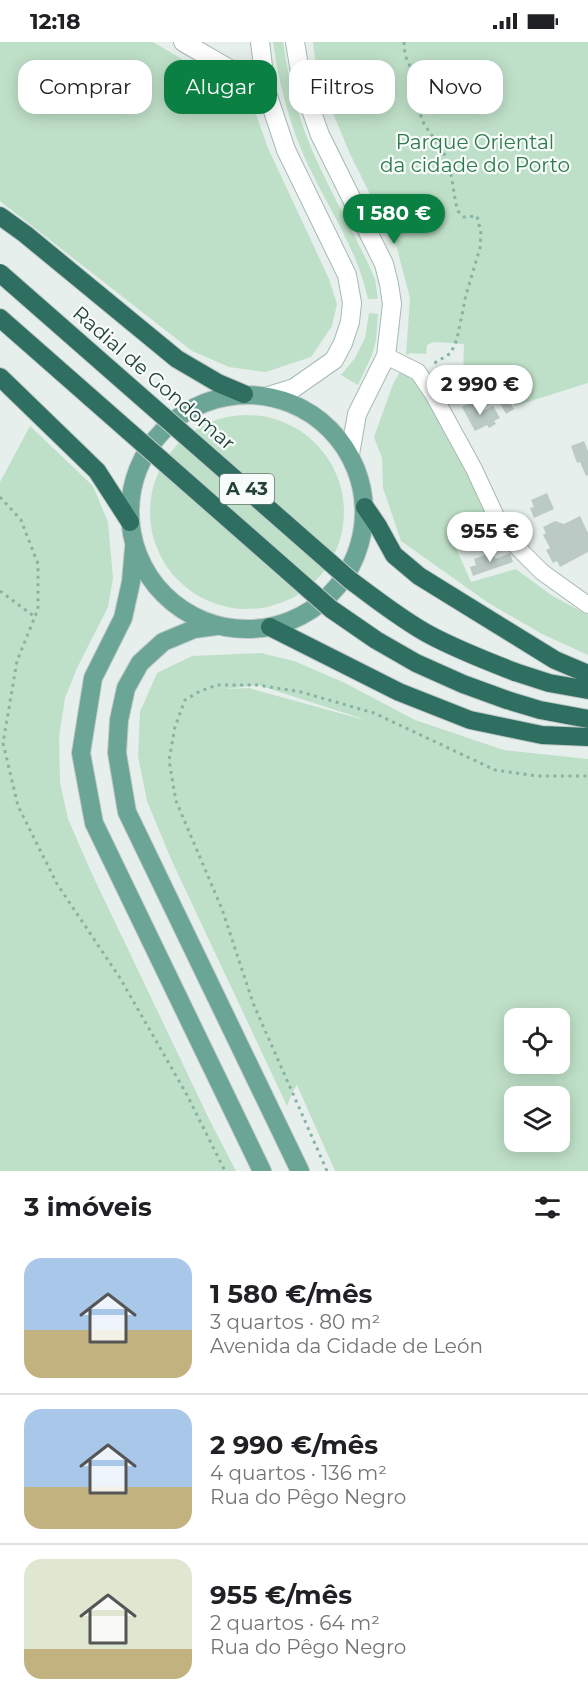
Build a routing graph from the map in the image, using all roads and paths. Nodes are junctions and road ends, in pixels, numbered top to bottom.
1 (183, 42) edge
2 (260, 42) edge
3 (295, 42) edge
4 (404, 42) edge
5 (214, 60) edge
6 (262, 60) edge
7 (274, 114) edge
8 (0, 216) edge
9 (0, 273) edge
10 (0, 318) edge
11 (386, 356) junction
12 (418, 372) junction
13 (0, 377) edge
14 (244, 394) junction
15 (268, 396) junction
16 (350, 454) junction
17 (0, 497) edge
18 (365, 507) junction
19 (130, 522) junction
20 (134, 543) junction
21 (0, 591) edge
22 (588, 605) edge
23 (35, 616) junction
24 (219, 626) junction
25 (270, 627) junction
26 (588, 674) edge
27 (588, 690) edge
28 (588, 719) edge
29 (588, 737) edge
30 (588, 776) edge
31 (225, 1171) edge
32 (262, 1171) edge
33 (300, 1171) edge
34 (327, 1171) edge

1 - 5 main road
2 - 6 main road
3 - 11 main road
4 - 12 path
7 - 15 main road
8 - 14 highway
9 - 27 highway, Radial de Gondomar / A 43, bridge
10 - 28 highway, A 43, bridge
11 - 12 street
11 - 16 main road
12 - 22 street
13 - 19 highway
14 - 15 main road
14 - 19 main road
15 - 16 main road
16 - 18 main road
17 - 23 path
18 - 25 main road
18 - 26 highway
19 - 20 main road
20 - 24 main road
20 - 32 main road
21 - 23 path
23 - 31 path
24 - 25 main road
24 - 33 main road
25 - 29 highway
30 - 34 path

